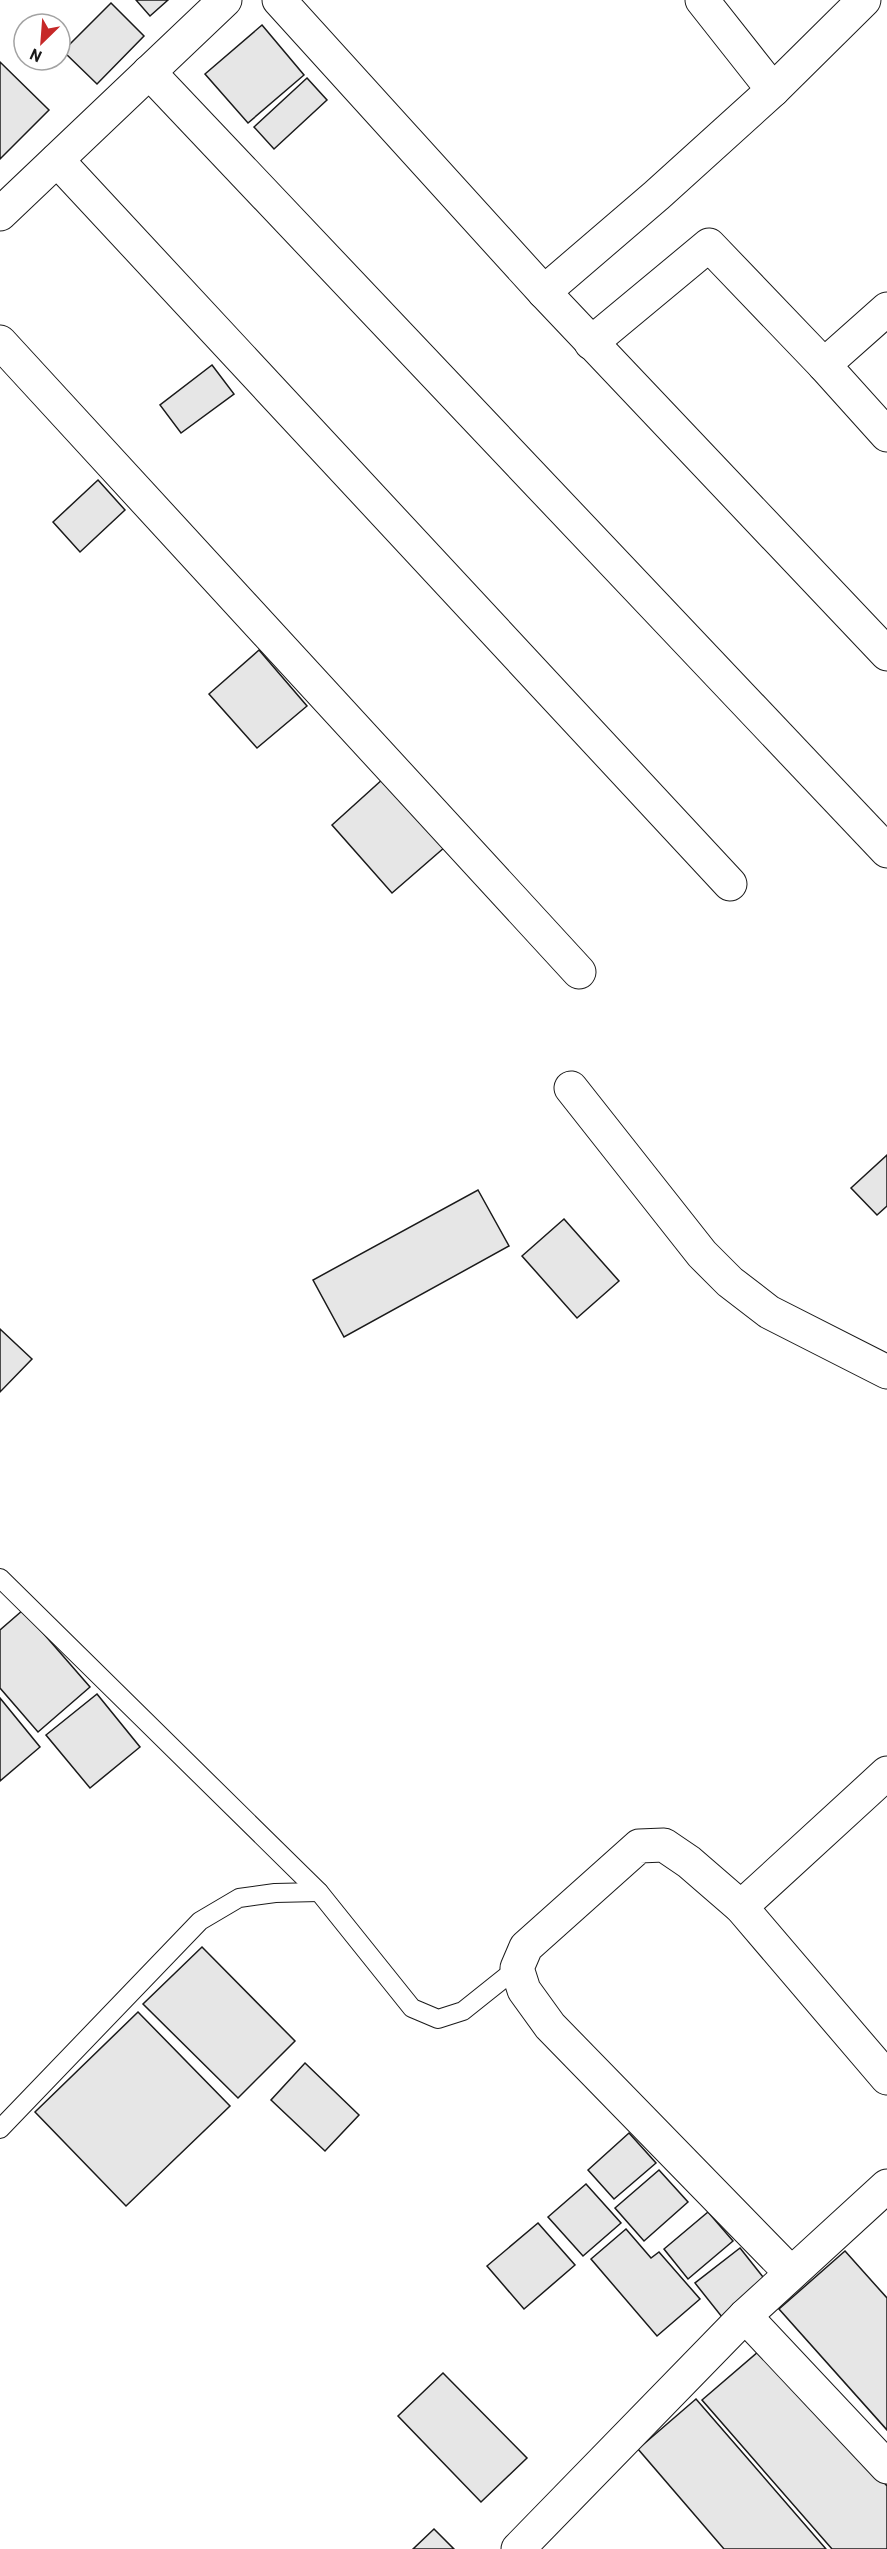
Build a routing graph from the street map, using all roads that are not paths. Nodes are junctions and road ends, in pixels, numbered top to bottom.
1 (225, 0) edge
2 (279, 0) edge
3 (702, 0) edge
4 (864, 0) edge
5 (880, 0) edge
6 (887, 7) edge
7 (149, 72) junction
8 (773, 90) junction
9 (57, 160) junction
10 (0, 214) edge
11 (544, 292) junction
12 (887, 309) edge
13 (0, 342) edge
14 (591, 343) junction
15 (824, 365) junction
16 (887, 435) edge
17 (887, 654) edge
18 (887, 851) edge
19 (730, 884) dead end
20 (579, 972) dead end
21 (571, 1088) dead end
22 (887, 1372) edge
23 (0, 1578) edge
24 (881, 1791) edge
25 (319, 1892) junction
26 (741, 1907) junction
27 (517, 1968) junction
28 (887, 2078) edge
29 (0, 2129) edge
30 (887, 2186) edge
31 (791, 2273) junction
32 (745, 2316) junction
33 (887, 2467) edge
34 (518, 2549) edge

1 - 7 street
2 - 11 street
3 - 8 street
4 - 8 street
5 - 6 street
7 - 9 street
7 - 18 street
8 - 11 street
9 - 10 street
9 - 19 street
11 - 14 street
12 - 15 street
13 - 20 street
14 - 15 street
14 - 17 street
15 - 16 street
21 - 22 street
23 - 25 lane
24 - 26 street
25 - 27 lane
25 - 29 lane
26 - 27 street
26 - 28 street
27 - 31 street
30 - 31 street
31 - 32 street
32 - 33 street
32 - 34 street

